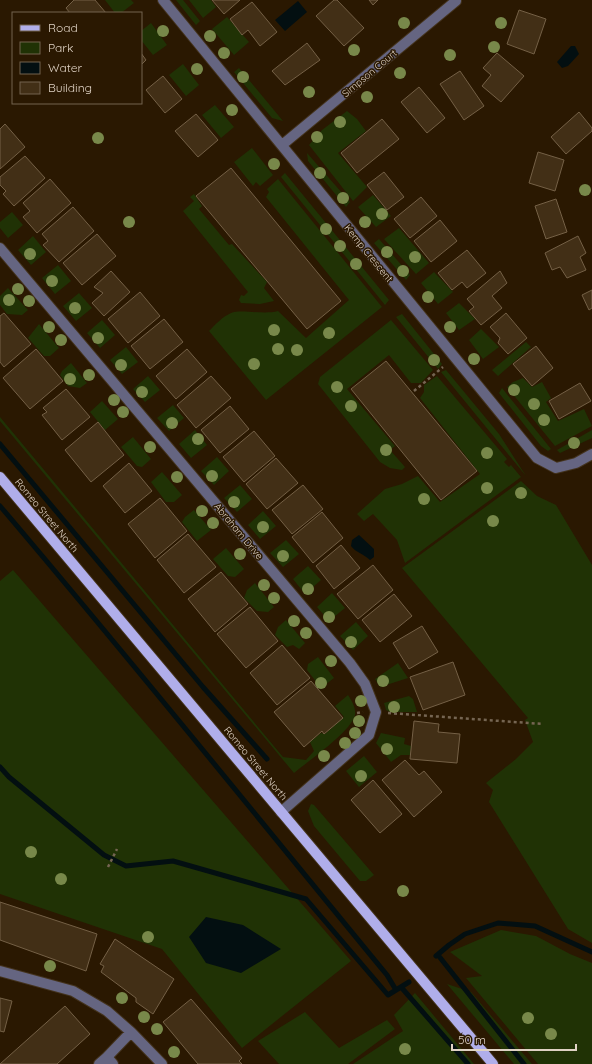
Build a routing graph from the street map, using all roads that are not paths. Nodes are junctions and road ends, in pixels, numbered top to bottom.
1 (163, 0) edge
2 (456, 1) edge
3 (282, 146) junction
4 (0, 248) edge
5 (592, 454) edge
6 (0, 477) edge
7 (281, 812) junction
8 (0, 972) edge
9 (132, 1032) junction
10 (106, 1062) edge
11 (162, 1064) edge
12 (493, 1064) edge

1 - 3 street, Kemp Crescent
2 - 3 street, Simpson Court
3 - 5 street, Kemp Crescent
4 - 7 street, Abraham Drive
6 - 7 main road, Romeo Street North
7 - 12 main road, Romeo Street North
8 - 9 street
9 - 10 street
9 - 11 street

